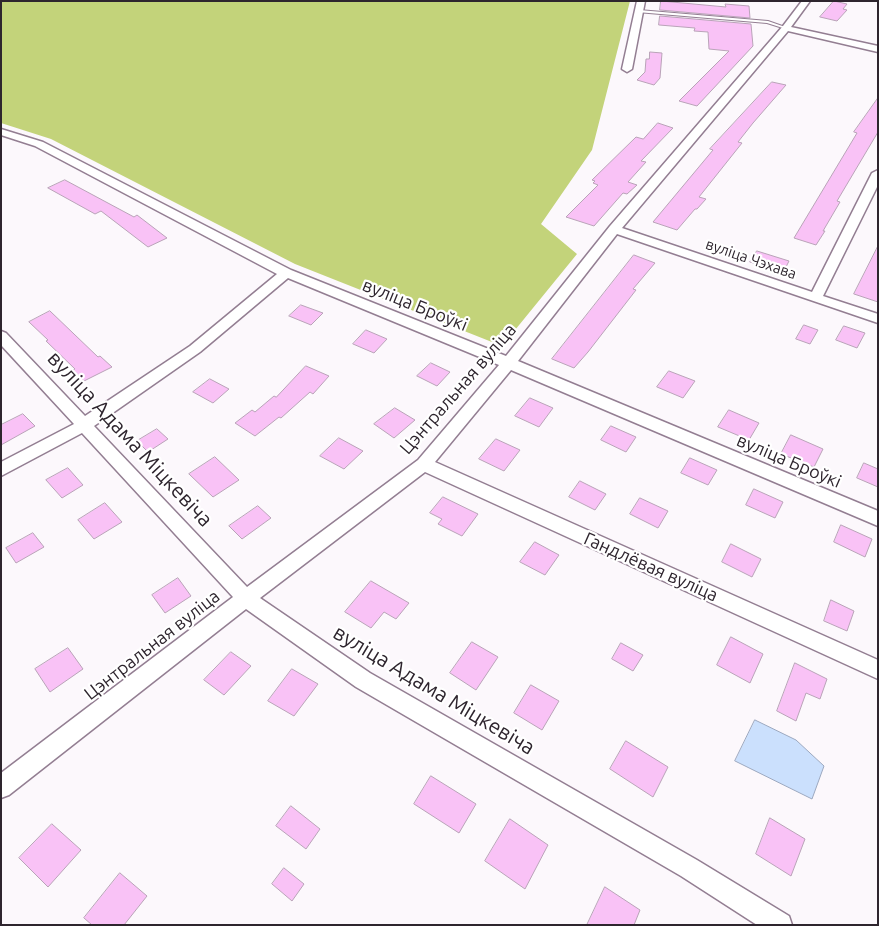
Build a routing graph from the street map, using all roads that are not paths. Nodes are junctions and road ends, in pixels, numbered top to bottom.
1 (641, 1) edge
2 (806, 1) edge
3 (639, 11) junction
4 (786, 28) junction
5 (878, 49) edge
6 (626, 69) dead end
7 (1, 132) edge
8 (878, 173) edge
9 (614, 229) junction
10 (286, 273) junction
11 (815, 298) junction
12 (878, 319) edge
13 (1, 336) edge
14 (509, 363) junction
15 (84, 425) junction
16 (424, 464) junction
17 (1, 470) edge
18 (878, 518) edge
19 (246, 598) junction
20 (878, 670) edge
21 (1, 787) edge
22 (780, 925) edge

1 - 3 street
2 - 4 street, Цэнтральная вуліца
3 - 4 lane
3 - 6 street
4 - 5 street
4 - 9 street, Цэнтральная вуліца
7 - 10 street, вуліца Броўкі
8 - 11 street
9 - 11 street, вуліца Чэхава
9 - 14 street, Цэнтральная вуліца
10 - 14 street, вуліца Броўкі
10 - 15 street
11 - 12 street, вуліца Чэхава
13 - 15 street, вуліца Адама Міцкевіча
14 - 16 street, Цэнтральная вуліца
14 - 18 street, вуліца Броўкі
15 - 17 street
15 - 19 street, вуліца Адама Міцкевіча
16 - 19 street, Цэнтральная вуліца
16 - 20 street, Гандлёвая вуліца
19 - 21 street, Цэнтральная вуліца
19 - 22 street, вуліца Адама Міцкевіча

